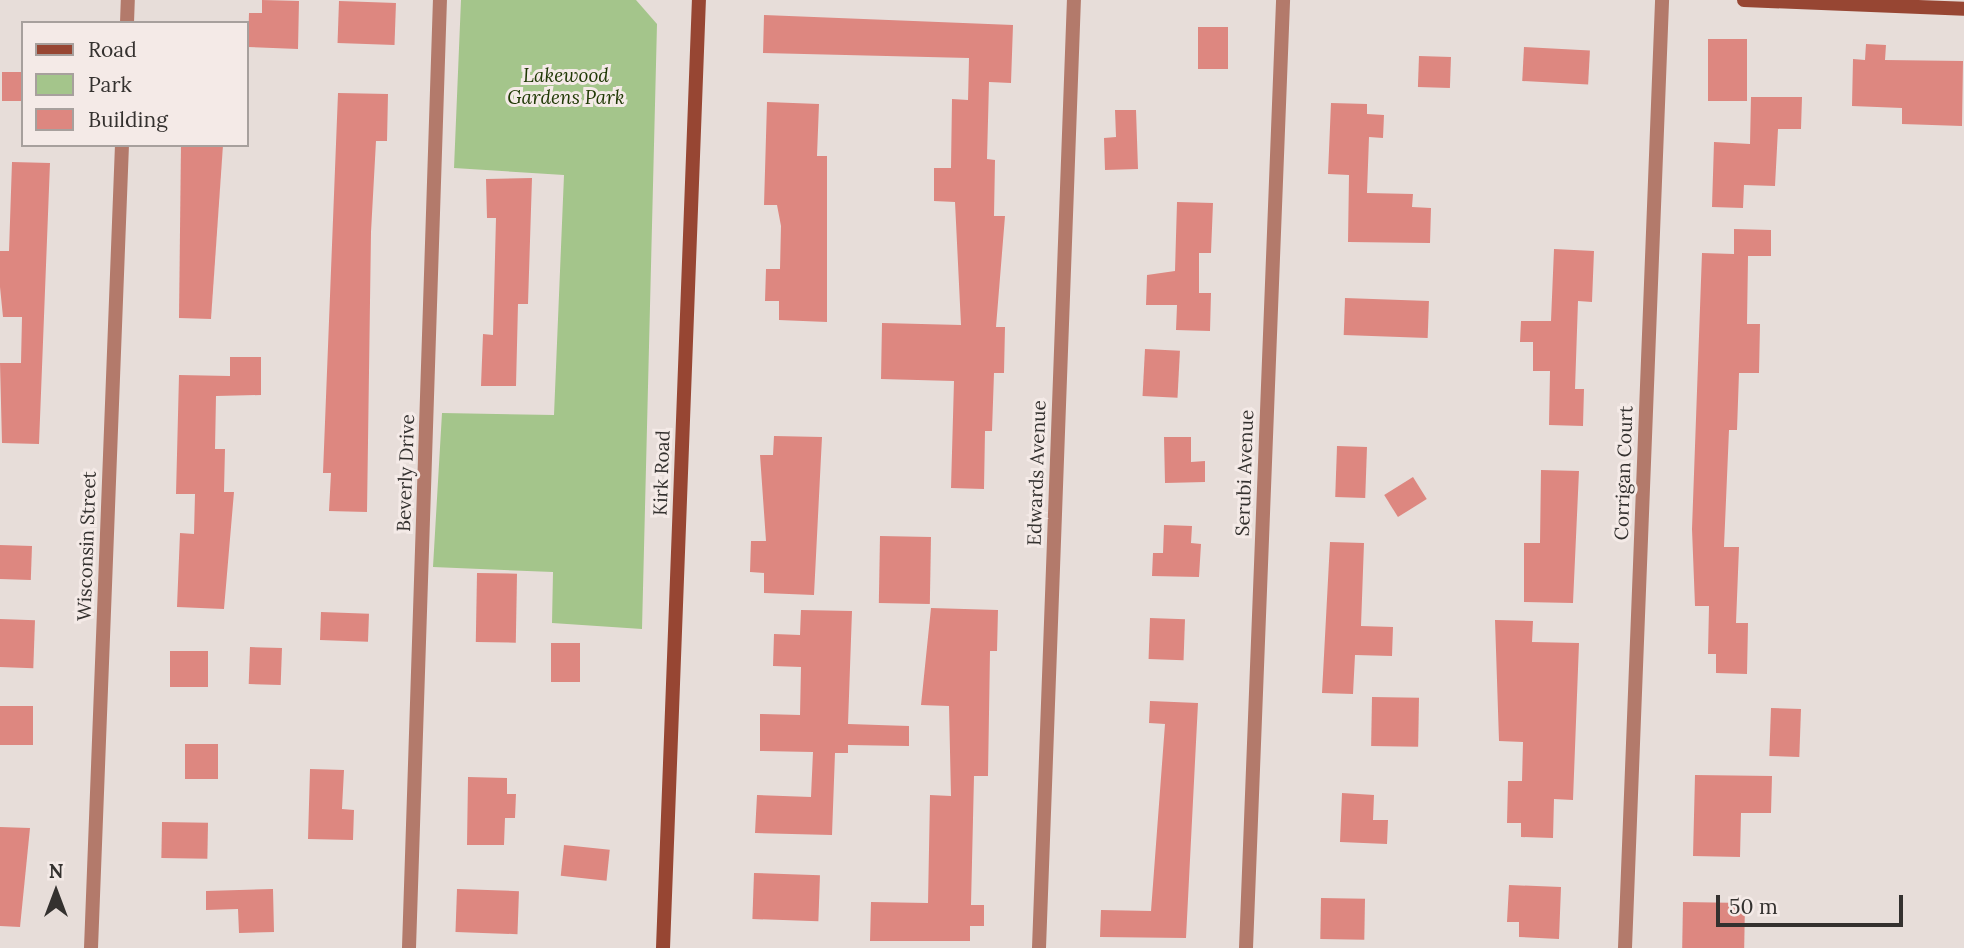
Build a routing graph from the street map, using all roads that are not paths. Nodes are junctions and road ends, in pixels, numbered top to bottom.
1 (128, 0) edge
2 (440, 0) edge
3 (699, 0) edge
4 (1074, 0) edge
5 (1283, 0) edge
6 (1662, 0) edge
7 (1744, 0) edge
8 (1964, 9) edge
9 (127, 21) edge
10 (122, 147) edge
11 (91, 948) edge
12 (409, 948) edge
13 (663, 948) edge
14 (1039, 948) edge
15 (1246, 948) edge
16 (1625, 948) edge

1 - 9 street
2 - 12 street, Beverly Drive
3 - 13 street, Kirk Road
4 - 14 street, Edwards Avenue
5 - 15 street, Serubi Avenue
6 - 16 street, Corrigan Court
7 - 8 street
10 - 11 street, Wisconsin Street

